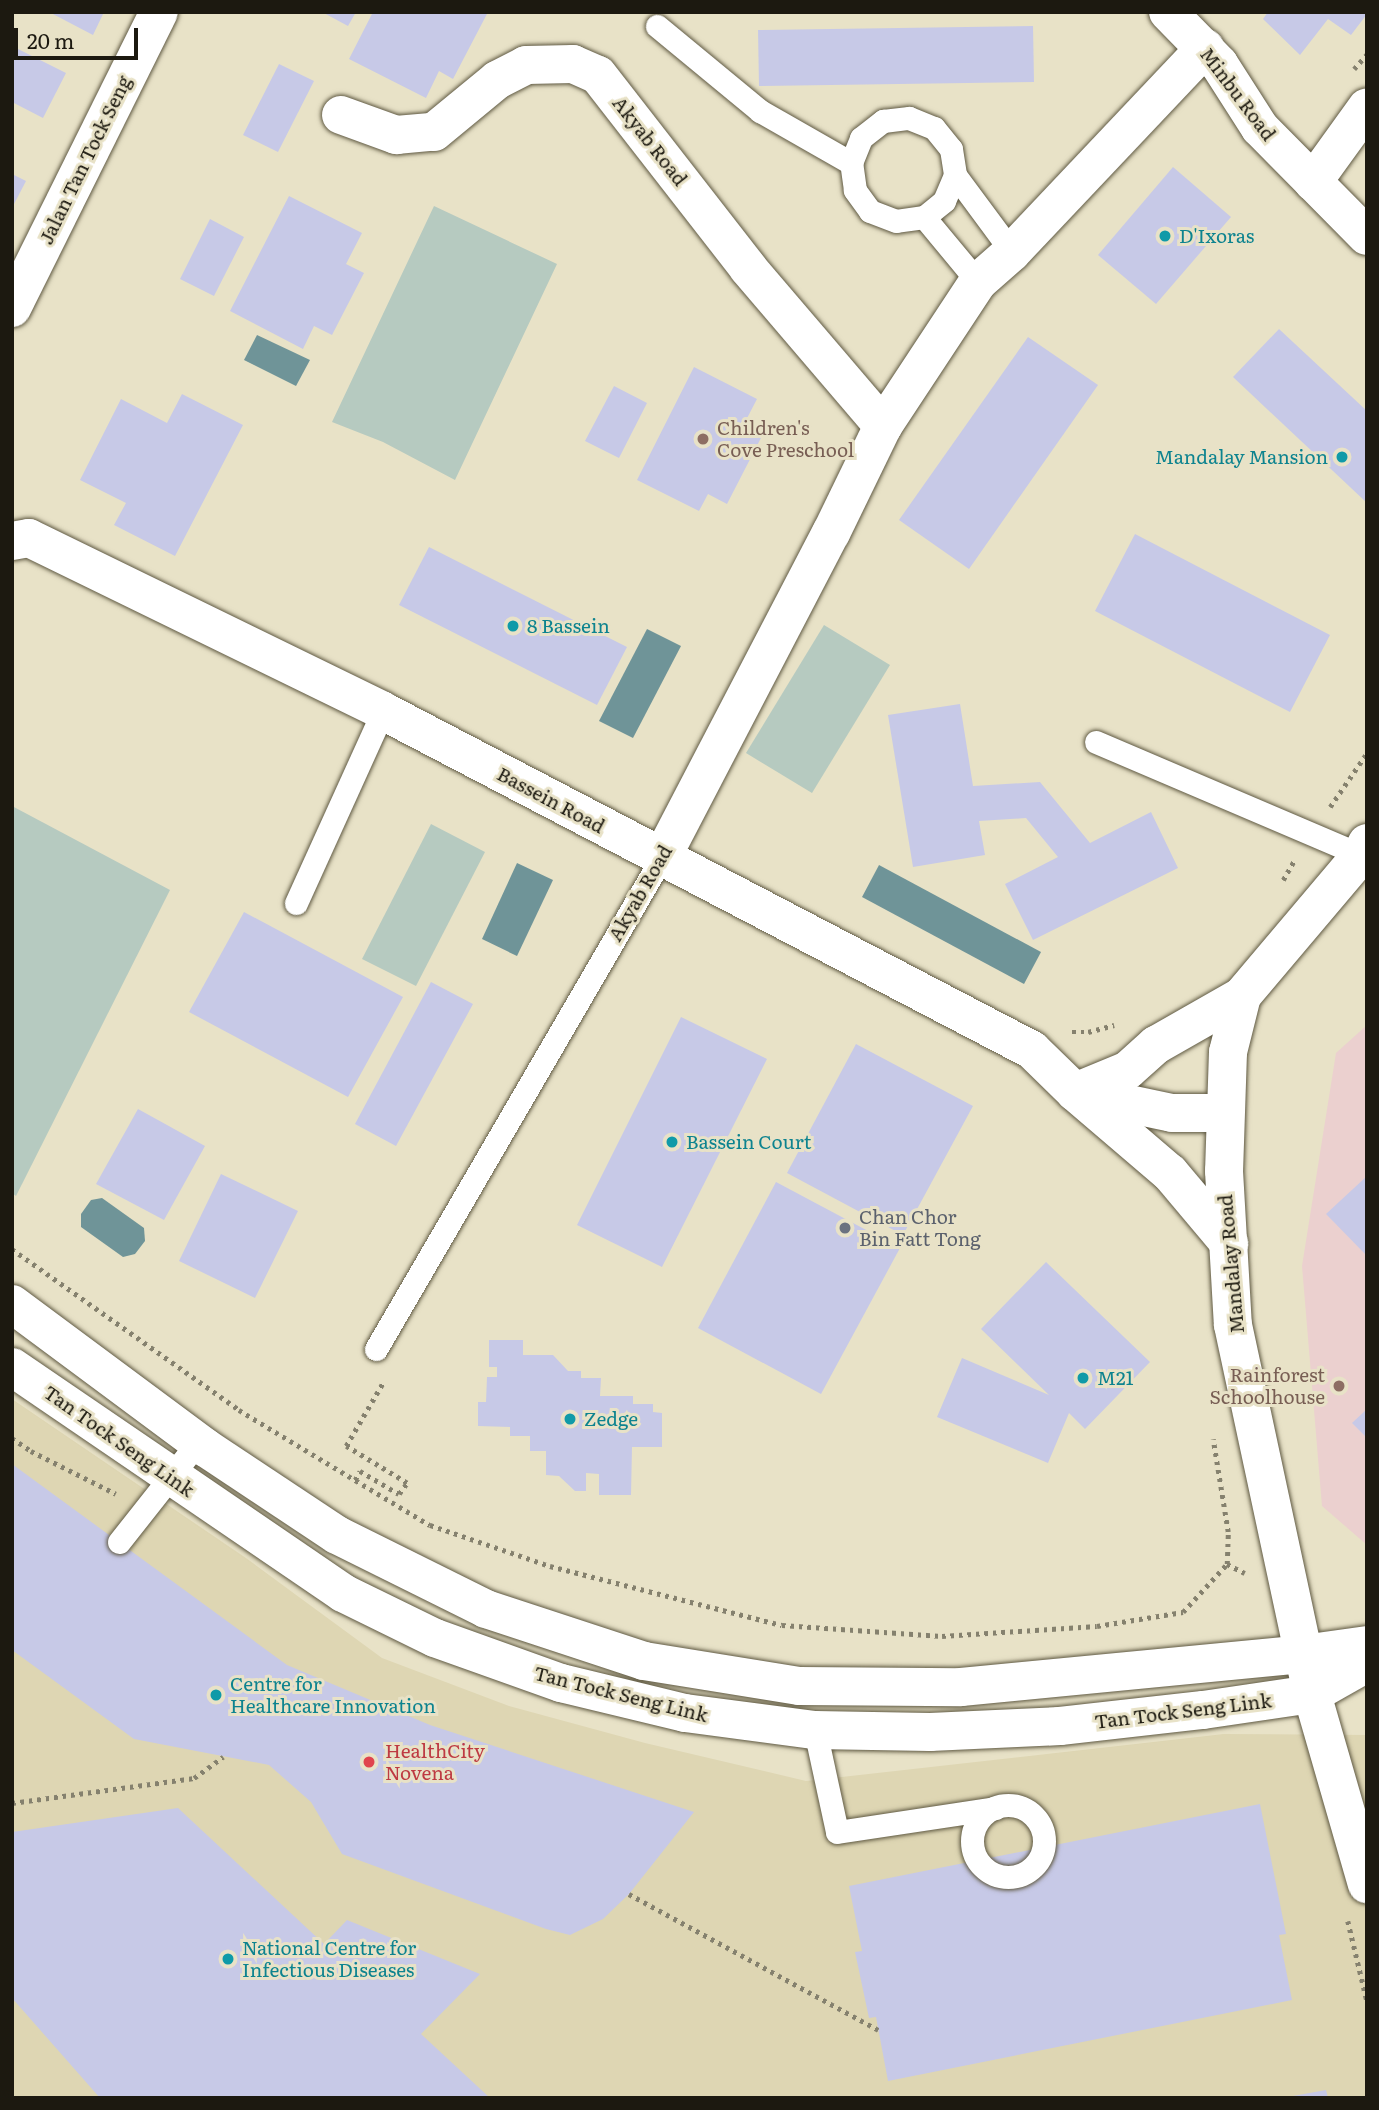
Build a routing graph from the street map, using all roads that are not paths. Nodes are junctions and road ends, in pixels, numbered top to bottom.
1 (159, 12) edge
2 (1168, 12) edge
3 (657, 26) dead end
4 (1205, 48) junction
5 (1367, 107) edge
6 (341, 115) dead end
7 (851, 163) junction
8 (955, 175) junction
9 (1313, 182) junction
10 (923, 217) junction
11 (1367, 236) edge
12 (1012, 252) junction
13 (978, 282) junction
14 (12, 307) edge
15 (883, 426) junction
16 (12, 541) edge
17 (383, 711) junction
18 (1096, 742) dead end
19 (1364, 849) edge
20 (661, 859) junction
21 (296, 903) dead end
22 (1242, 996) junction
23 (1075, 1092) junction
24 (1225, 1113) junction
25 (1229, 1243) junction
26 (12, 1304) edge
27 (376, 1349) dead end
28 (12, 1367) edge
29 (198, 1442) junction
30 (171, 1476) junction
31 (119, 1542) dead end
32 (1367, 1645) edge
33 (1303, 1654) junction
34 (1367, 1663) edge
35 (1312, 1694) junction
36 (814, 1730) junction
37 (995, 1808) dead end
38 (1367, 1884) edge

1 - 14 street, Jalan Tan Tock Seng
2 - 4 street, Minbu Road
3 - 7 lane
4 - 9 street, Minbu Road
4 - 12 street, Akyab Road
5 - 9 street
6 - 15 street, Akyab Road
7 - 8 lane
7 - 10 lane
8 - 10 lane
8 - 12 lane
9 - 11 street, Minbu Road
10 - 13 lane
12 - 13 street, Akyab Road
13 - 15 street, Akyab Road
15 - 20 street, Akyab Road
16 - 17 street, Bassein Road
17 - 20 street, Bassein Road
17 - 21 lane
18 - 19 lane
19 - 22 street, Mandalay Road
20 - 23 street, Bassein Road
20 - 27 lane, Akyab Road
22 - 23 street
22 - 24 street, Mandalay Road
23 - 24 street
23 - 25 street, Bassein Road
24 - 25 street, Mandalay Road
25 - 33 street, Mandalay Road
26 - 29 street, Tan Tock Seng Link
28 - 30 street, Tan Tock Seng Link
29 - 30 lane
29 - 33 street, Tan Tock Seng Link
30 - 31 lane
30 - 36 street, Tan Tock Seng Link
32 - 33 street, Tan Tock Seng Link
33 - 35 street, Mandalay Road
34 - 35 street
35 - 36 street, Tan Tock Seng Link
35 - 38 street, Mandalay Road
36 - 37 lane

